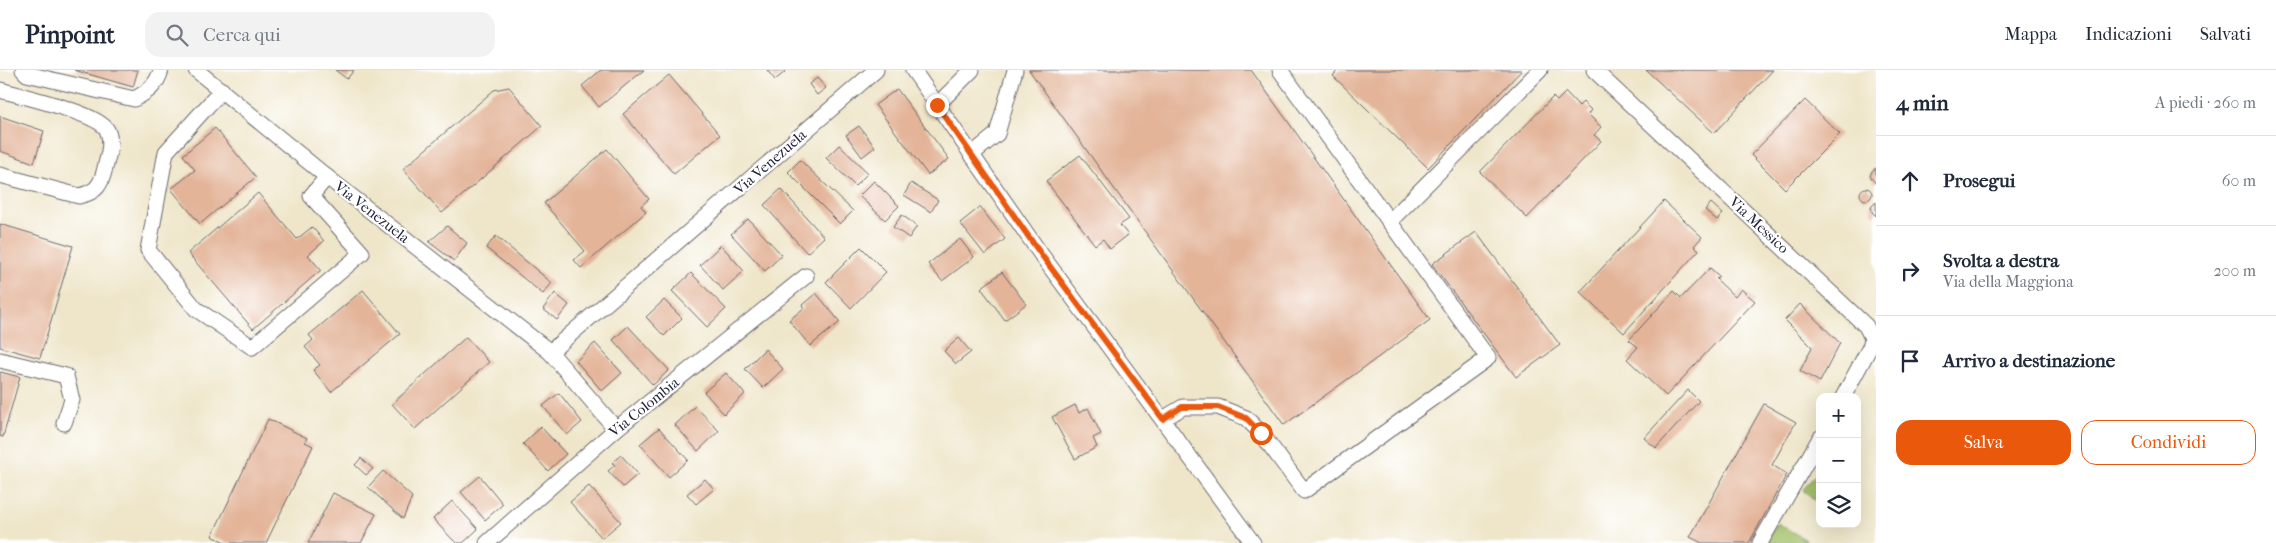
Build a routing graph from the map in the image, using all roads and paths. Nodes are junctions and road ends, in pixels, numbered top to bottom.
1 (23, 70) edge
2 (161, 70) edge
3 (196, 70) edge
4 (876, 70) edge
5 (913, 70) edge
6 (972, 70) edge
7 (1015, 70) edge
8 (1280, 70) edge
9 (1540, 70) edge
10 (1594, 70) edge
11 (0, 90) edge
12 (222, 90) junction
13 (937, 105) junction
14 (972, 155) junction
15 (0, 176) edge
16 (327, 177) junction
17 (1389, 222) junction
18 (806, 276) dead end
19 (550, 352) junction
20 (0, 360) edge
21 (1845, 393) edge
22 (1163, 419) junction
23 (64, 423) dead end
24 (616, 429) junction
25 (1816, 445) edge
26 (487, 543) edge
27 (1253, 543) edge
28 (1760, 543) edge

1 - 2 street
3 - 12 street, Via Venezuela
4 - 19 street, Via Venezuela
5 - 13 street
6 - 13 street
7 - 14 street
8 - 17 street
9 - 17 street
10 - 21 street, Via Messico
11 - 15 street
12 - 16 street, Via Venezuela
12 - 16 street
13 - 14 street
14 - 22 street
16 - 19 street, Via Venezuela
17 - 22 street
18 - 24 street, Via Colombia
19 - 24 street, Via Venezuela
20 - 23 street
22 - 27 street
24 - 26 street, Via Colombia
25 - 28 street

